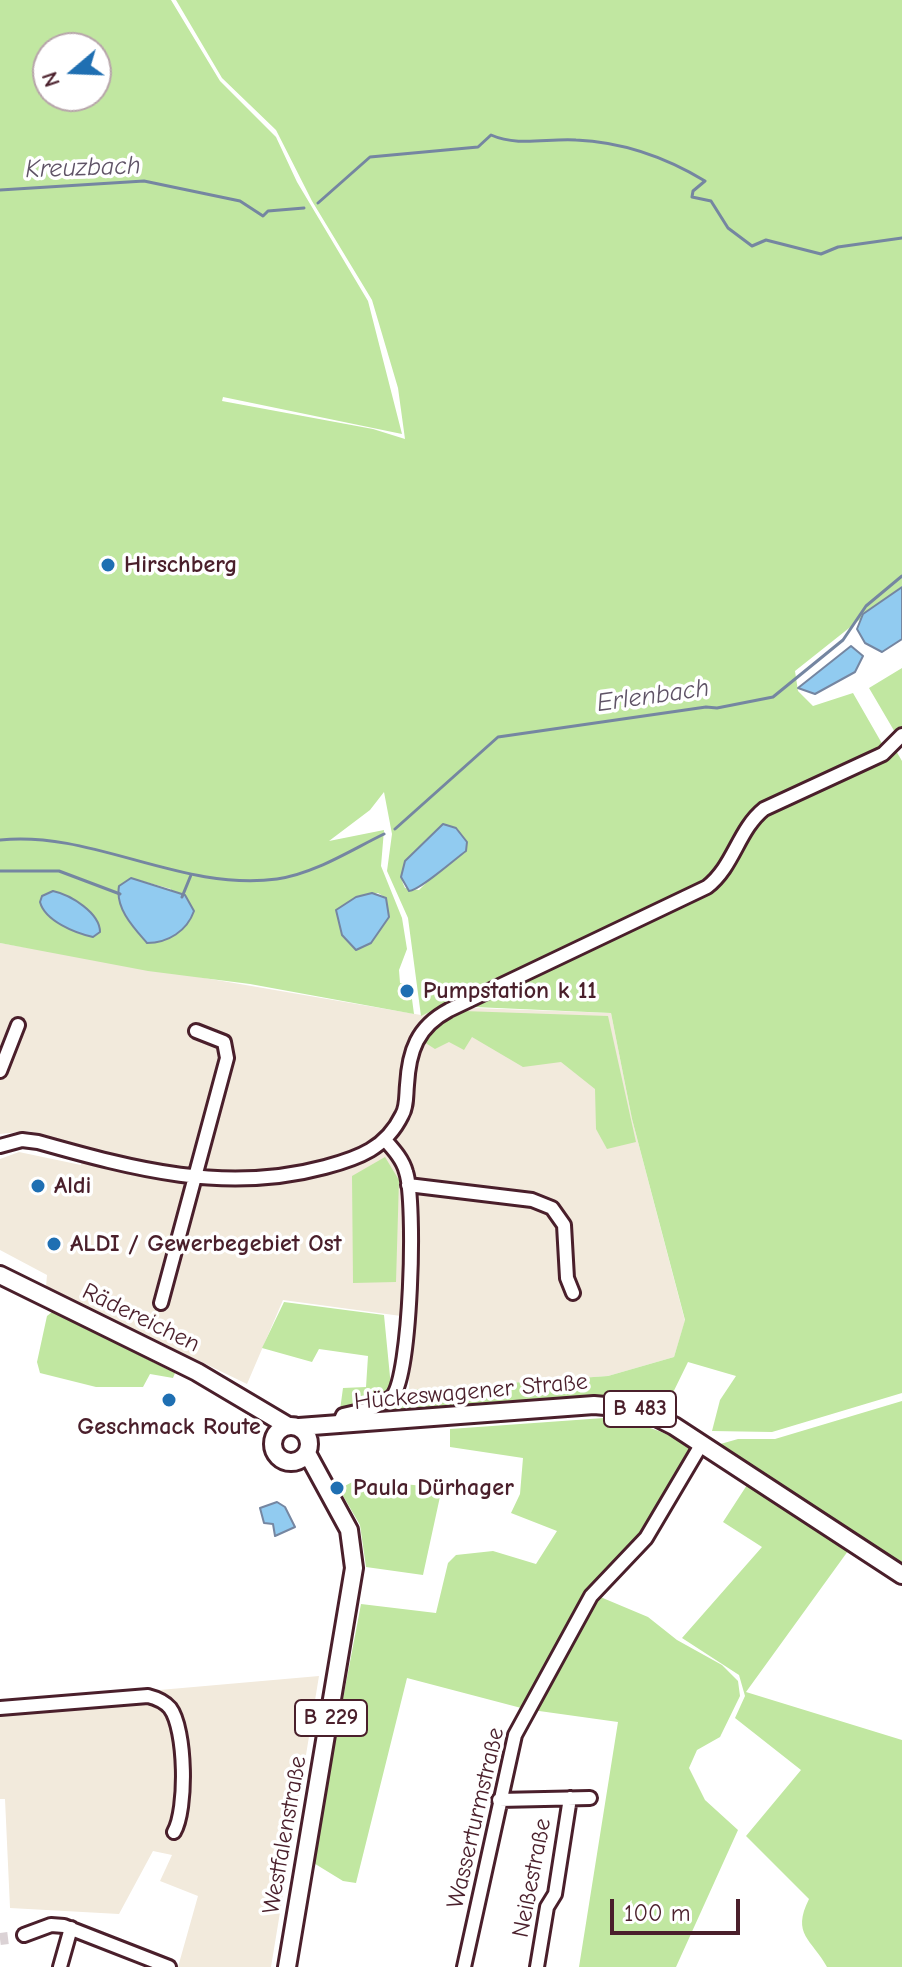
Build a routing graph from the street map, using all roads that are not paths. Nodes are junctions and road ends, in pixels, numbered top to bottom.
1 (902, 735) edge
2 (18, 1025) dead end
3 (196, 1031) dead end
4 (0, 1071) edge
5 (386, 1141) junction
6 (0, 1146) edge
7 (194, 1179) junction
8 (408, 1185) junction
9 (0, 1275) edge
10 (573, 1293) dead end
11 (161, 1303) dead end
12 (335, 1427) junction
13 (295, 1441) junction
14 (701, 1445) junction
15 (902, 1575) edge
16 (0, 1708) edge
17 (570, 1798) junction
18 (590, 1798) dead end
19 (499, 1800) junction
20 (174, 1832) dead end
21 (71, 1928) junction
22 (24, 1935) dead end
23 (60, 1967) edge
24 (169, 1967) edge
25 (287, 1967) edge
26 (464, 1967) edge
27 (537, 1967) edge

1 - 5 street
2 - 4 street
3 - 7 street
5 - 7 street
5 - 8 street
6 - 7 street
7 - 11 street
8 - 10 street
8 - 12 street
9 - 13 main road, Rädereichen / B 229
12 - 13 main road, Hückeswagener Straße / B 483
12 - 14 main road, Hückeswagener Straße / B 483
13 - 25 main road, Westfalenstraße / B 229
14 - 15 main road, Hückeswagener Straße / B 483
14 - 19 street, Wasserturmstraße
16 - 20 street
17 - 18 street
17 - 19 street
17 - 27 street, Neißestraße
19 - 26 street, Wasserturmstraße
21 - 22 street
21 - 23 street
21 - 24 street

